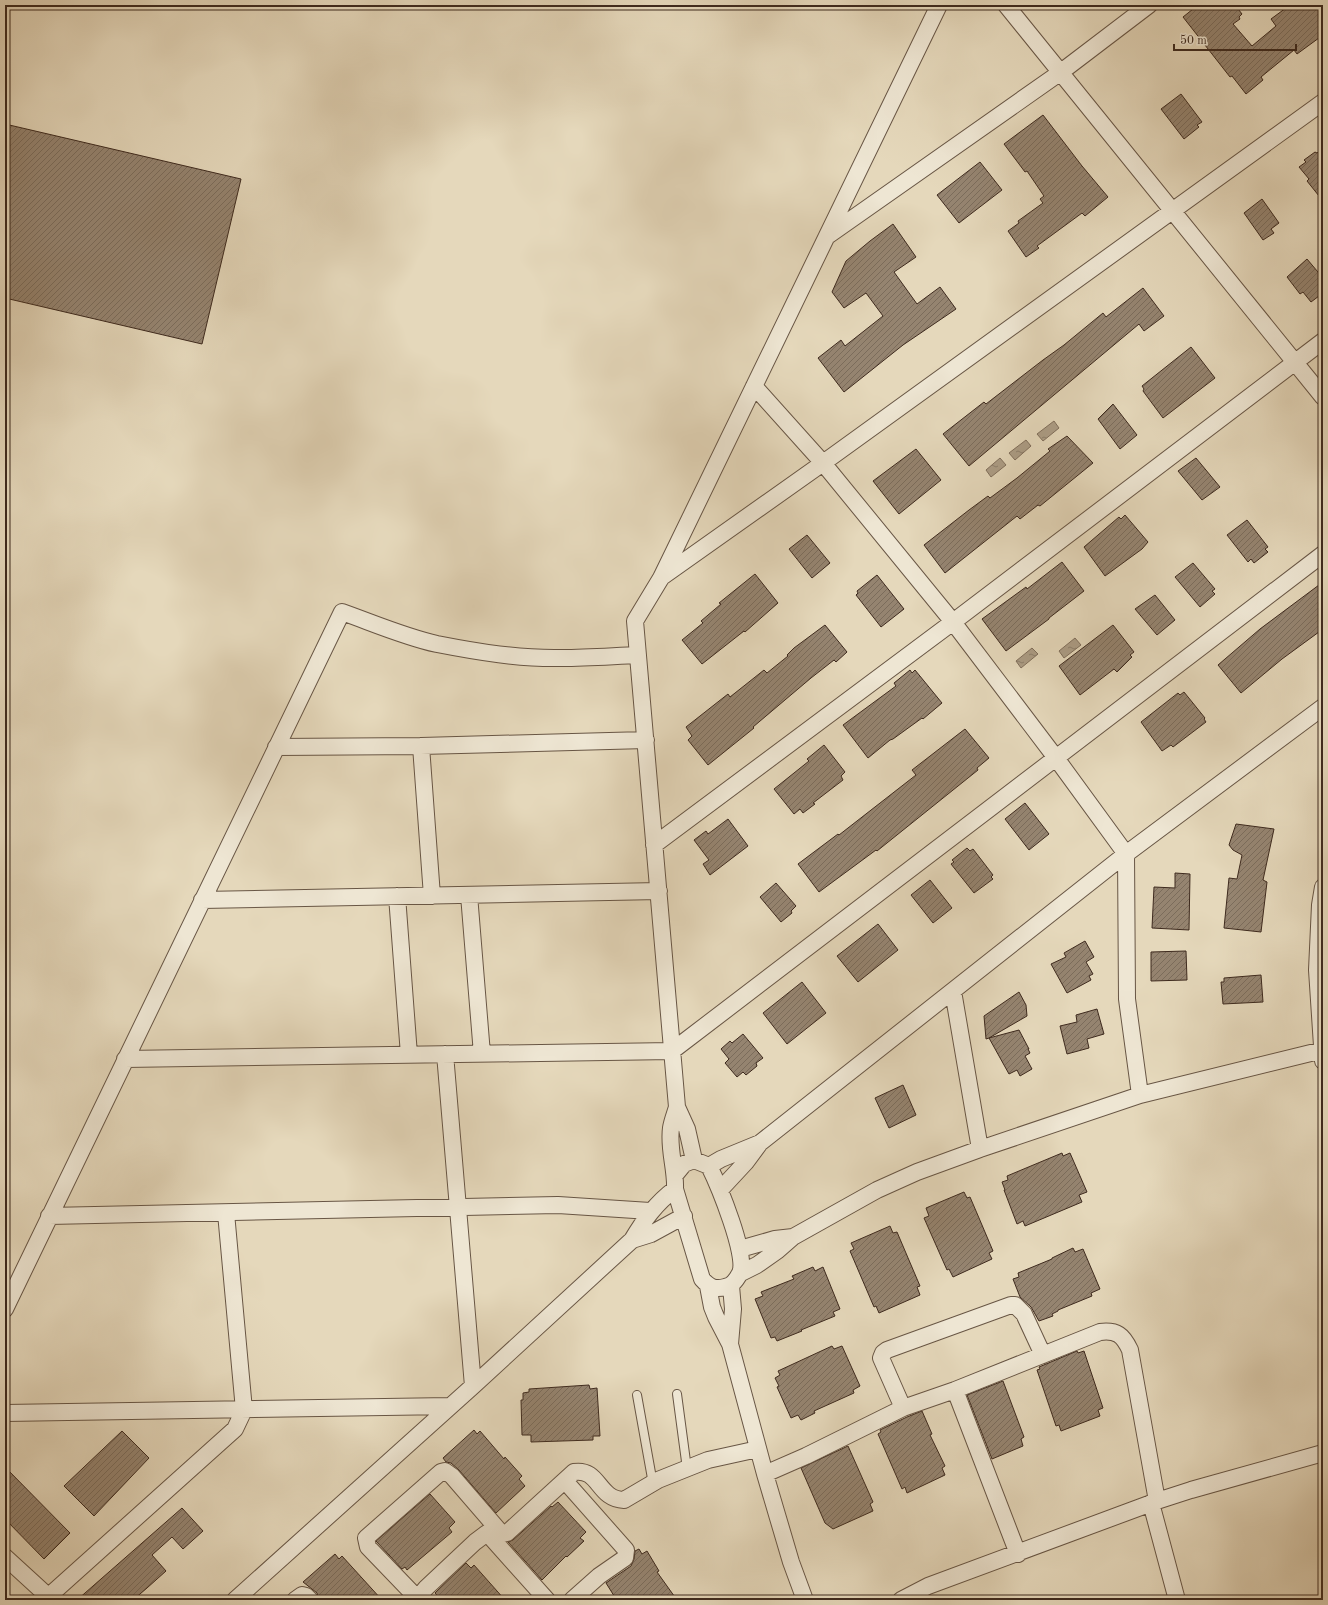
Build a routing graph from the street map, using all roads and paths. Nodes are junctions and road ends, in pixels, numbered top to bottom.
1 (939, 5) edge
2 (1006, 5) edge
3 (1149, 5) edge
4 (1061, 72) junction
5 (1323, 102) edge
6 (1173, 211) junction
7 (827, 236) junction
8 (1323, 340) edge
9 (1294, 362) junction
10 (754, 386) junction
11 (1323, 397) edge
12 (823, 462) junction
13 (1323, 554) edge
14 (661, 578) junction
15 (953, 622) junction
16 (638, 655) junction
17 (1323, 706) edge
18 (646, 740) junction
19 (421, 746) junction
20 (276, 747) junction
21 (1056, 758) junction
22 (654, 844) junction
23 (1126, 854) junction
24 (1323, 888) edge
25 (659, 891) junction
26 (469, 895) junction
27 (397, 896) junction
28 (432, 896) junction
29 (202, 900) junction
30 (953, 992) junction
31 (672, 1051) junction
32 (445, 1054) junction
33 (482, 1054) junction
34 (1322, 1054) edge
35 (409, 1055) junction
36 (125, 1059) junction
37 (1140, 1095) junction
38 (677, 1107) junction
39 (760, 1143) junction
40 (980, 1149) junction
41 (694, 1160) junction
42 (709, 1166) junction
43 (675, 1182) junction
44 (720, 1190) junction
45 (458, 1208) junction
46 (650, 1212) junction
47 (226, 1213) junction
48 (49, 1216) junction
49 (684, 1216) junction
50 (793, 1237) junction
51 (632, 1240) junction
52 (740, 1249) junction
53 (741, 1273) junction
54 (708, 1286) junction
55 (731, 1286) junction
56 (7, 1301) edge
57 (730, 1344) junction
58 (1043, 1355) junction
59 (473, 1386) junction
60 (955, 1390) junction
61 (677, 1394) dead end
62 (637, 1395) dead end
63 (450, 1406) junction
64 (903, 1408) junction
65 (244, 1410) junction
66 (5, 1413) edge
67 (758, 1449) junction
68 (1323, 1453) edge
69 (687, 1469) junction
70 (765, 1474) junction
71 (565, 1481) junction
72 (653, 1484) junction
73 (1154, 1502) junction
74 (494, 1534) junction
75 (1018, 1554) junction
76 (5, 1557) edge
77 (51, 1598) edge
78 (235, 1600) edge
79 (295, 1600) edge
80 (310, 1600) edge
81 (419, 1600) edge
82 (547, 1600) edge
83 (572, 1600) edge
84 (805, 1600) edge
85 (901, 1600) edge
86 (1177, 1600) edge

1 - 7 street
2 - 4 street
3 - 4 street
4 - 6 street
4 - 7 street
5 - 6 street
6 - 9 street
6 - 12 street
7 - 10 street
8 - 9 street
9 - 11 street
9 - 15 street
10 - 12 street
10 - 14 street
12 - 14 street
12 - 15 street
13 - 21 street
14 - 16 street
15 - 21 street
15 - 22 street
16 - 18 street
16 - 20 street
17 - 23 street
18 - 19 street
18 - 22 street
19 - 20 street
19 - 28 street
20 - 29 street
21 - 23 street
21 - 31 street
22 - 25 street
23 - 30 street
23 - 37 street
24 - 34 street
25 - 26 street
25 - 31 street
26 - 28 street
26 - 33 street
27 - 28 street
27 - 29 street
27 - 35 street
29 - 36 street
30 - 39 street
30 - 40 street
31 - 33 street
31 - 38 street
32 - 33 street
32 - 35 street
32 - 45 street
34 - 37 street
35 - 36 street
36 - 48 street
37 - 40 street
38 - 41 street
38 - 43 street
39 - 42 street
39 - 44 street
40 - 50 street
41 - 42 street
41 - 43 street
42 - 44 street
43 - 46 street
43 - 49 street
44 - 52 street
45 - 46 street
45 - 47 street
45 - 59 street
46 - 51 street
47 - 48 street
47 - 65 street
48 - 56 street
49 - 51 street
49 - 54 street
50 - 52 street
50 - 53 street
51 - 59 street
52 - 53 street
53 - 55 street
54 - 55 street
54 - 57 street
55 - 57 street
57 - 67 street
58 - 60 street
58 - 64 street
58 - 73 street
59 - 63 street
60 - 64 street
60 - 75 street
61 - 69 lane
62 - 72 lane
63 - 65 street
63 - 78 street
64 - 70 street
65 - 66 street
65 - 77 street
67 - 69 street
67 - 70 street
68 - 73 street
69 - 72 street
70 - 84 street
71 - 72 street
71 - 74 street
71 - 83 street
73 - 75 street
73 - 86 street
74 - 81 street
74 - 81 street
74 - 82 street
75 - 85 street
76 - 77 street
79 - 80 street

